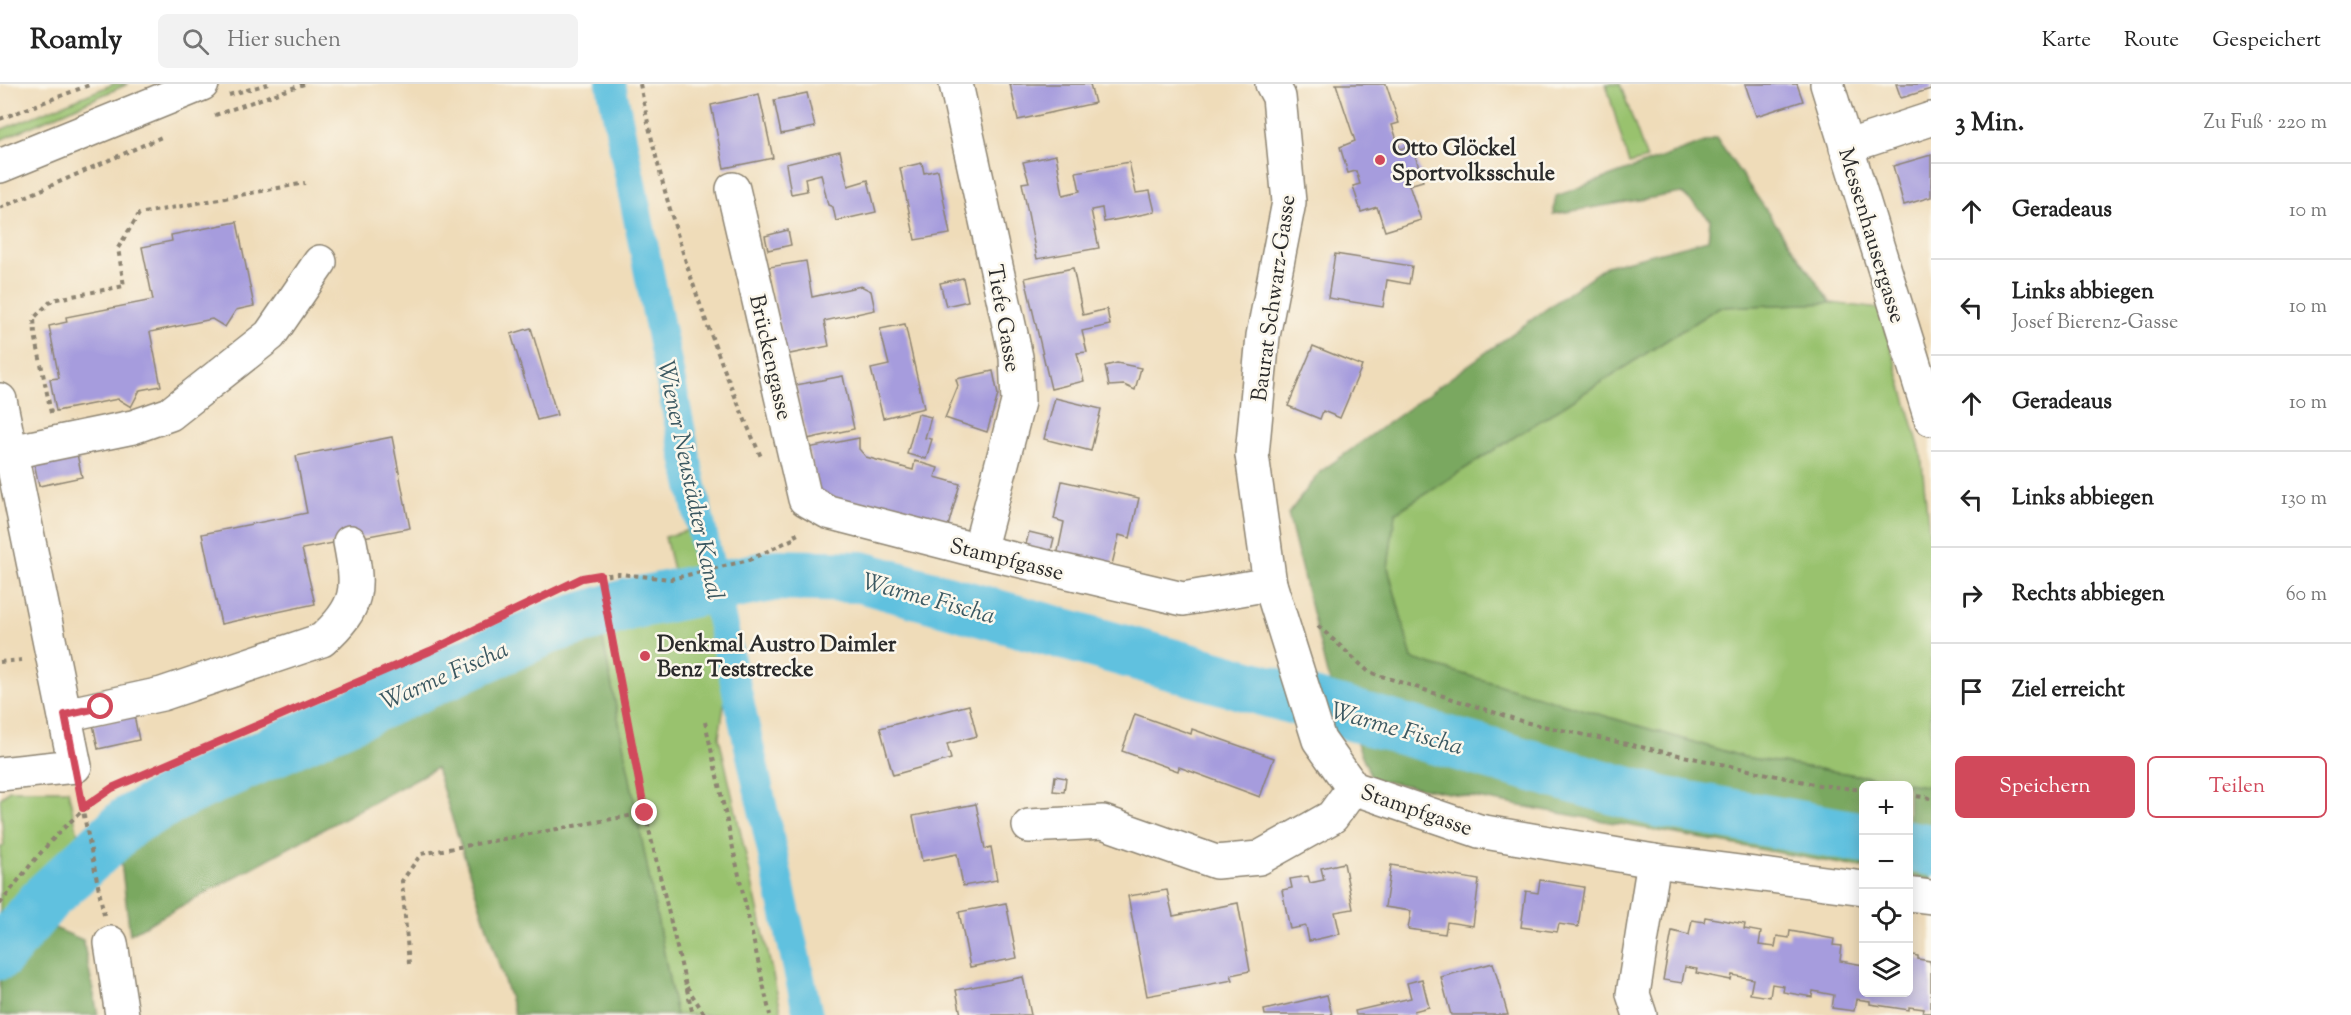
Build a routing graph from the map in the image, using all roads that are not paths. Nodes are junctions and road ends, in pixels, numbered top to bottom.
1 (202, 84) edge
2 (956, 84) edge
3 (1272, 84) edge
4 (1827, 84) edge
5 (1931, 119) edge
6 (1846, 147) junction
7 (0, 166) edge
8 (733, 189) dead end
9 (320, 262) dead end
10 (0, 400) edge
11 (1930, 420) edge
12 (11, 452) junction
13 (828, 512) joint
14 (350, 542) dead end
15 (979, 551) junction
16 (1270, 584) junction
17 (65, 715) junction
18 (0, 774) edge
19 (1353, 788) junction
20 (1029, 826) dead end
21 (1654, 861) junction
22 (1859, 887) edge
23 (1913, 895) edge
24 (1931, 897) edge
25 (111, 943) dead end
26 (122, 1015) edge
27 (1640, 1015) edge

1 - 7 street
2 - 15 street, Tiefe Gasse
3 - 16 street, Baurat Schwarz-Gasse
4 - 6 street, Messenhausergasse
5 - 6 street
6 - 11 street, Messenhausergasse
8 - 13 street, Brückengasse
9 - 12 street
10 - 12 street
12 - 17 street
13 - 15 street, Stampfgasse
14 - 17 street
15 - 16 street, Stampfgasse
16 - 19 street, Stampfgasse
17 - 18 street
19 - 20 street
19 - 21 street, Stampfgasse
21 - 22 street, Stampfgasse
21 - 27 street
23 - 24 street
25 - 26 street

